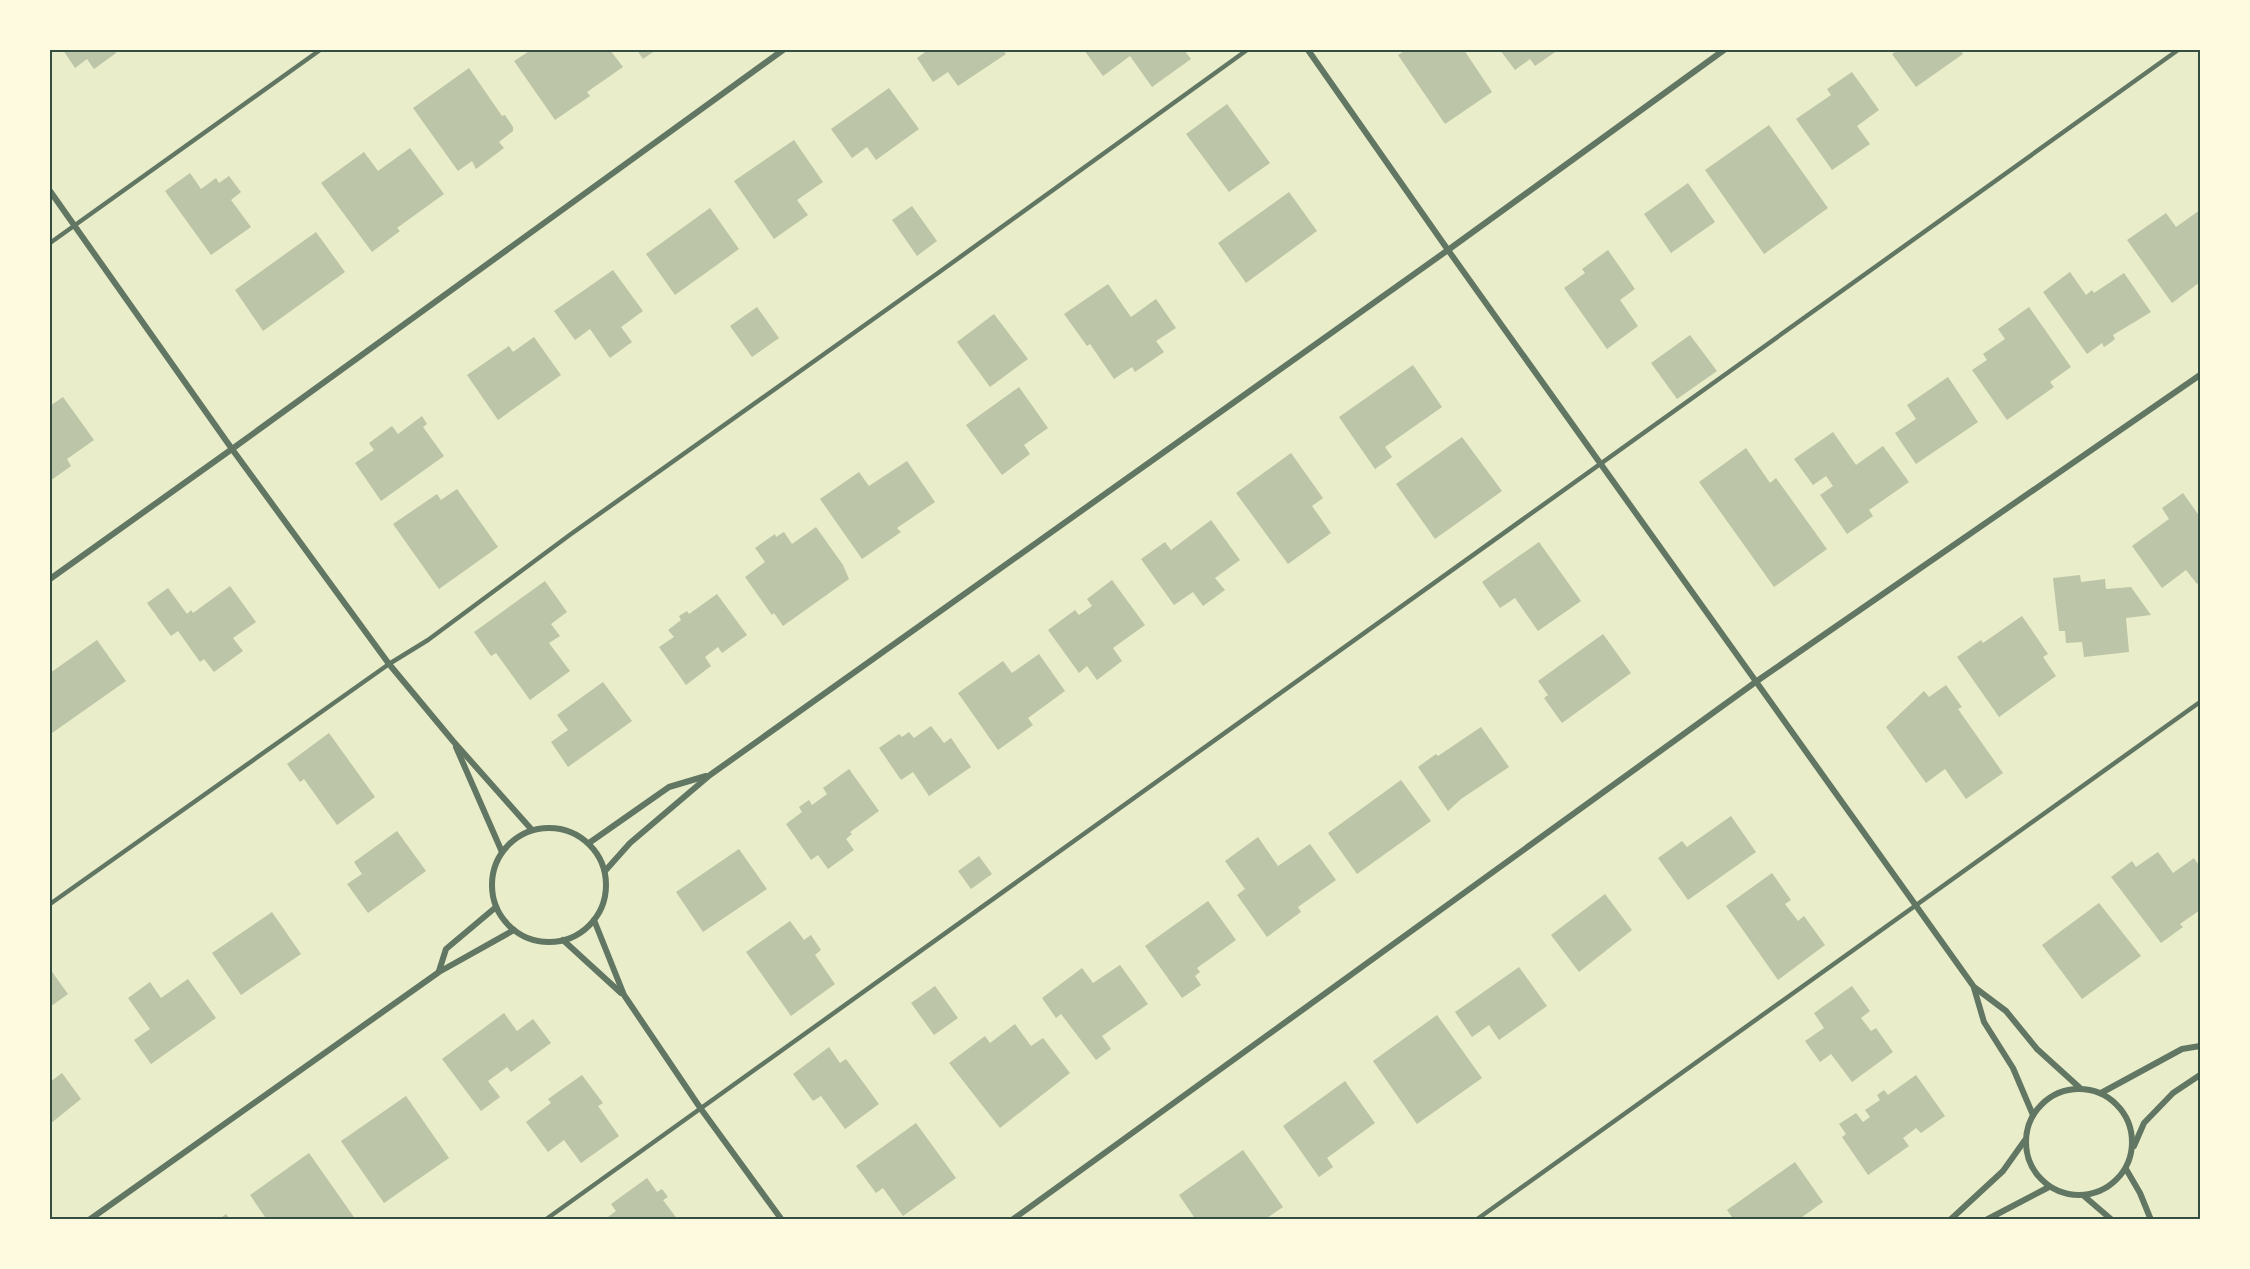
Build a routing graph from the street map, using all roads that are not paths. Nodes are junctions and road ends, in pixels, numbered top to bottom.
1 (320, 50) edge
2 (783, 50) edge
3 (1247, 50) edge
4 (1308, 50) edge
5 (1724, 50) edge
6 (2178, 50) edge
7 (50, 191) edge
8 (74, 226) junction
9 (50, 243) edge
10 (1448, 250) junction
11 (2200, 375) edge
12 (232, 449) junction
13 (1601, 464) junction
14 (50, 579) edge
15 (389, 664) junction
16 (1757, 681) junction
17 (2200, 702) edge
18 (453, 741) junction
19 (710, 775) junction
20 (532, 830) junction
21 (589, 843) junction
22 (502, 852) junction
23 (605, 871) junction
24 (50, 904) edge
25 (1916, 905) junction
26 (496, 907) junction
27 (594, 920) junction
28 (514, 930) junction
29 (563, 940) junction
30 (439, 972) junction
31 (1974, 987) junction
32 (624, 995) junction
33 (2200, 1046) edge
34 (2200, 1075) edge
35 (2080, 1089) junction
36 (2101, 1093) junction
37 (701, 1109) junction
38 (2033, 1115) junction
39 (2025, 1140) junction
40 (2133, 1146) junction
41 (2127, 1169) junction
42 (2049, 1187) junction
43 (2084, 1196) junction
44 (89, 1220) edge
45 (544, 1220) edge
46 (782, 1220) edge
47 (1012, 1220) edge
48 (1476, 1220) edge
49 (1950, 1220) edge
50 (1986, 1220) edge
51 (2112, 1220) edge
52 (2151, 1220) edge

1 - 8 lane
2 - 12 street
3 - 15 lane
4 - 10 street
5 - 10 street
6 - 13 lane
7 - 8 street
8 - 9 lane
8 - 12 street
10 - 13 street
10 - 19 street
11 - 16 street
12 - 14 street
12 - 15 street
13 - 16 street
13 - 37 lane
15 - 18 street
15 - 24 lane
16 - 25 street
16 - 47 street
17 - 25 lane
18 - 20 street
18 - 22 street
19 - 21 street
19 - 23 street
20 - 21 street
20 - 22 street
21 - 23 street
22 - 26 street
23 - 27 street
25 - 31 street
25 - 48 lane
26 - 28 street
26 - 30 street
27 - 29 street
27 - 32 street
28 - 29 street
28 - 30 street
29 - 32 street
30 - 44 street
31 - 35 street
31 - 38 street
32 - 37 street
33 - 36 street
34 - 40 street
35 - 36 street
35 - 38 street
36 - 40 street
37 - 45 lane
37 - 46 street
38 - 39 street
39 - 42 street
39 - 49 street
40 - 41 street
41 - 43 street
41 - 52 street
42 - 43 street
42 - 50 street
43 - 51 street

